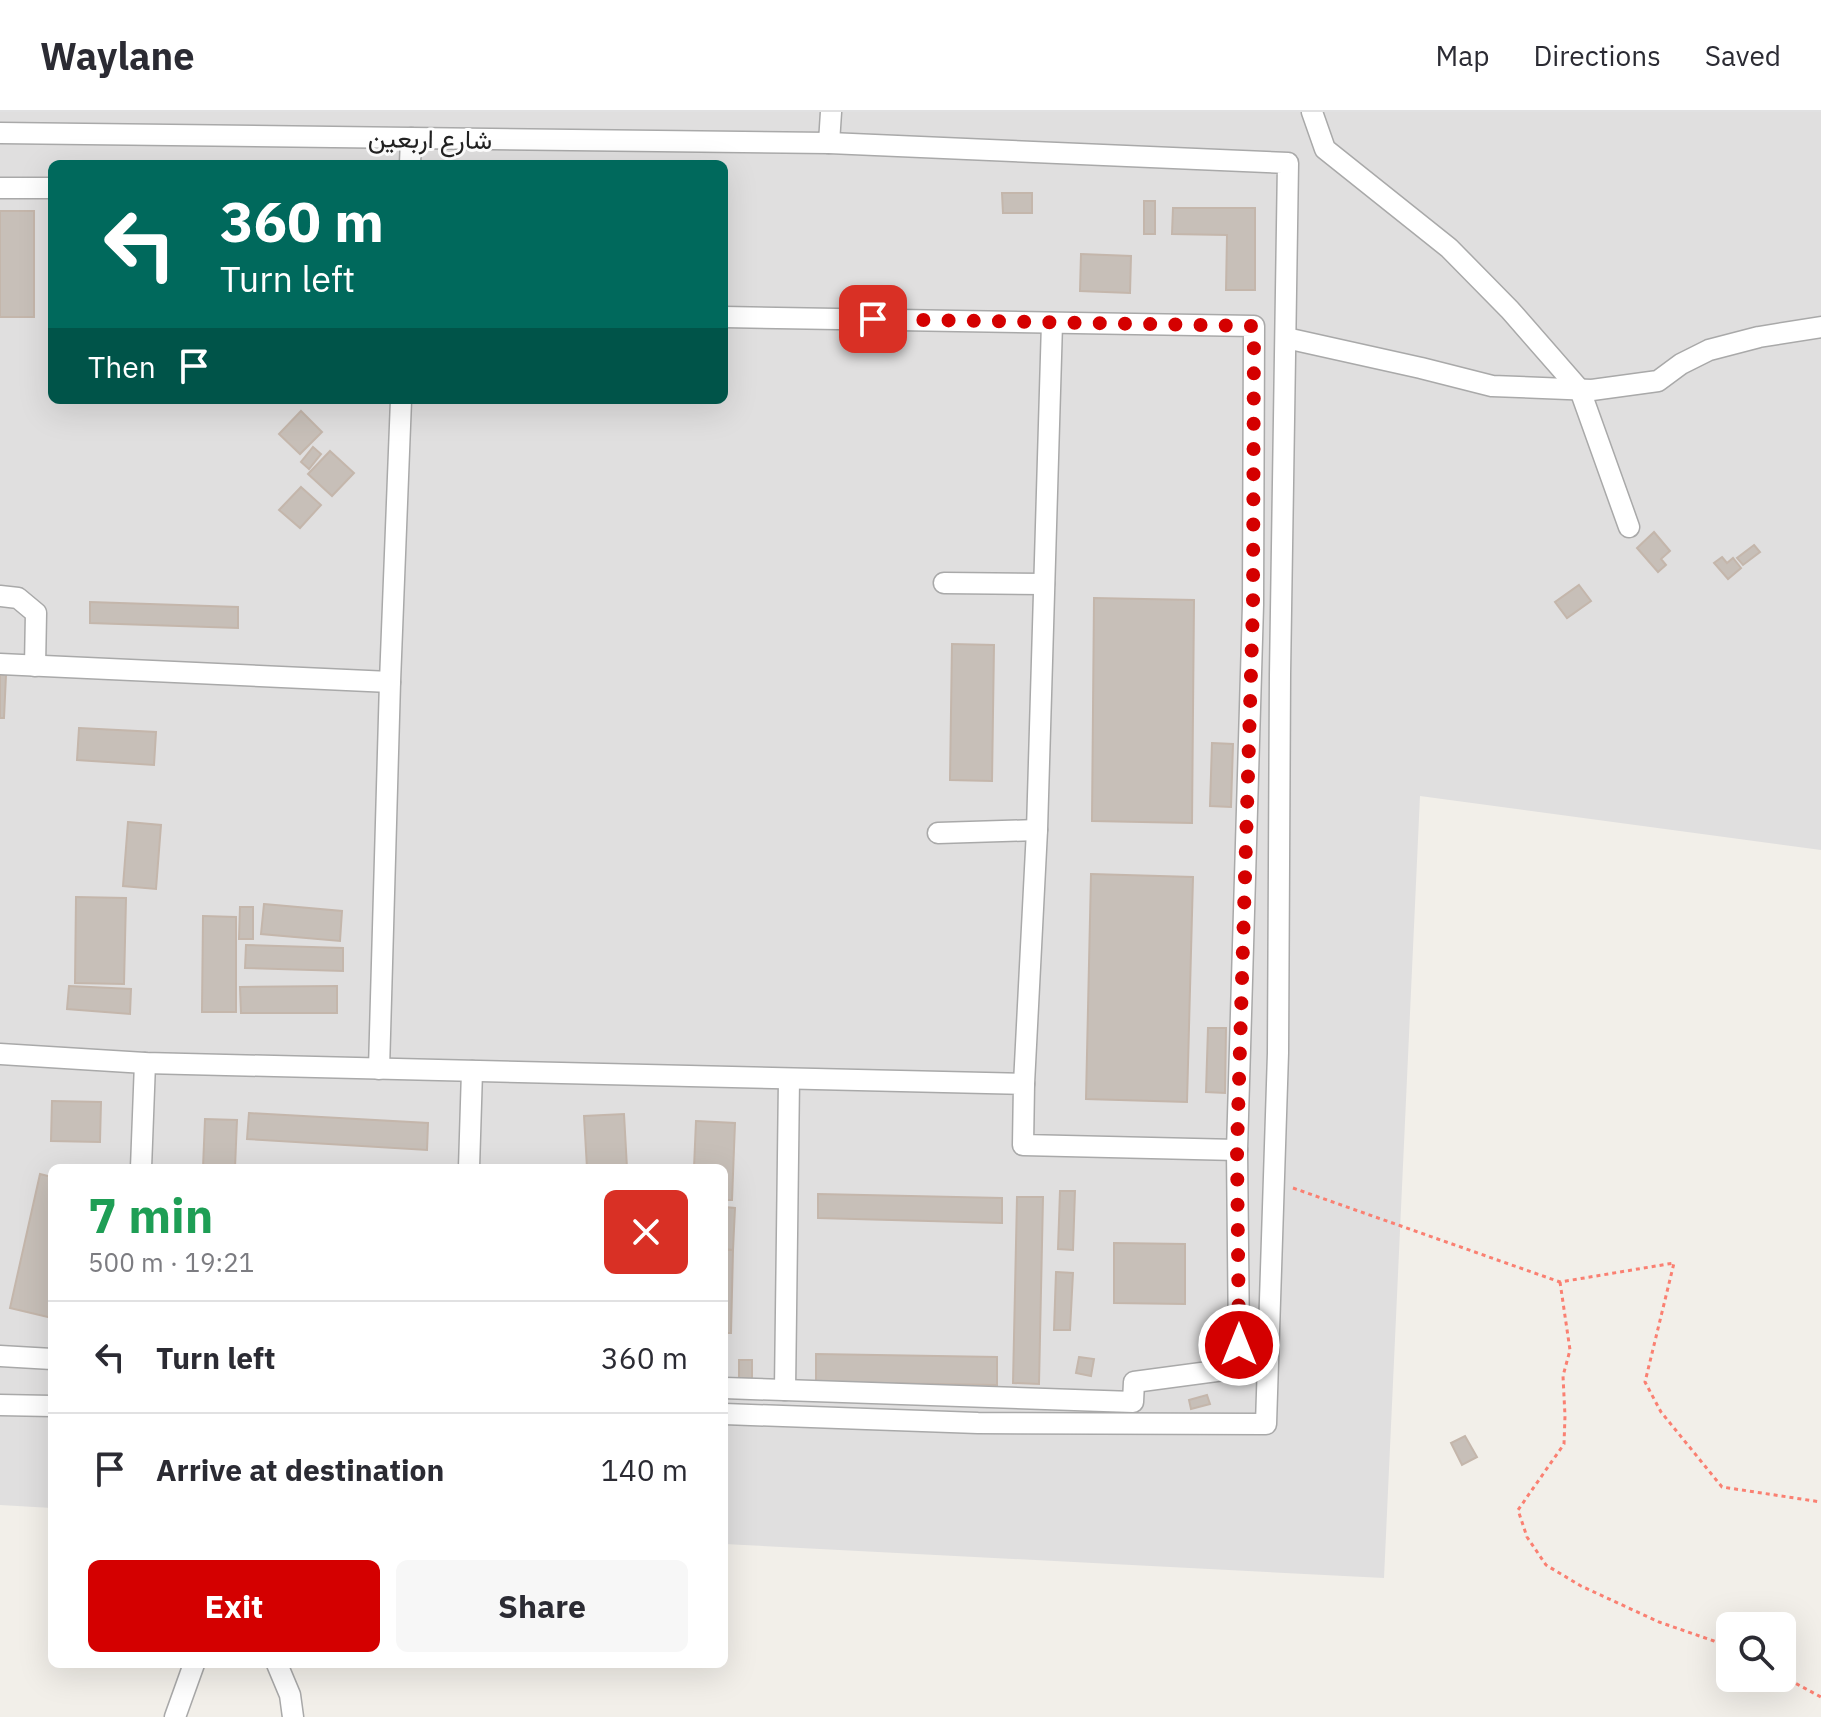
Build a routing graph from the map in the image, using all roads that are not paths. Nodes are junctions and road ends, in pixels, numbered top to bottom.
1 (831, 112) edge
2 (1312, 112) edge
3 (0, 133) edge
4 (411, 138) junction
5 (829, 143) junction
6 (410, 160) edge
7 (0, 188) edge
8 (48, 188) edge
9 (728, 317) edge
10 (1052, 323) junction
11 (1821, 327) edge
12 (1286, 338) junction
13 (1580, 390) junction
14 (401, 404) edge
15 (1629, 527) dead end
16 (944, 583) dead end
17 (1044, 584) junction
18 (0, 596) edge
19 (0, 664) edge
20 (35, 666) junction
21 (390, 682) junction
22 (1037, 830) junction
23 (938, 833) dead end
24 (0, 1054) edge
25 (145, 1063) junction
26 (379, 1069) junction
27 (472, 1071) junction
28 (789, 1079) junction
29 (1024, 1084) junction
30 (1237, 1150) junction
31 (141, 1164) edge
32 (469, 1164) edge
33 (0, 1356) edge
34 (48, 1359) edge
35 (728, 1388) edge
36 (785, 1390) junction
37 (0, 1405) edge
38 (48, 1406) edge
39 (728, 1414) edge
40 (193, 1668) edge
41 (279, 1668) edge
42 (175, 1717) edge
43 (293, 1717) edge

1 - 5 street
2 - 13 street
3 - 4 street, شارع اربعين
4 - 5 street, شارع اربعين
4 - 6 street
5 - 12 street, شارع اربعين
7 - 8 street
9 - 10 street
10 - 17 street
10 - 30 street
11 - 13 street
12 - 13 street
12 - 39 street
13 - 15 street
14 - 21 street
16 - 17 street
17 - 22 street
18 - 20 street
19 - 20 street
20 - 21 street
21 - 26 street
22 - 23 street
22 - 29 street
24 - 25 street
25 - 26 street
25 - 31 street
26 - 27 street
27 - 28 street
27 - 32 street
28 - 29 street
28 - 36 street
29 - 30 street
30 - 36 street
33 - 34 street
35 - 36 street
37 - 38 street
40 - 42 street
41 - 43 street

